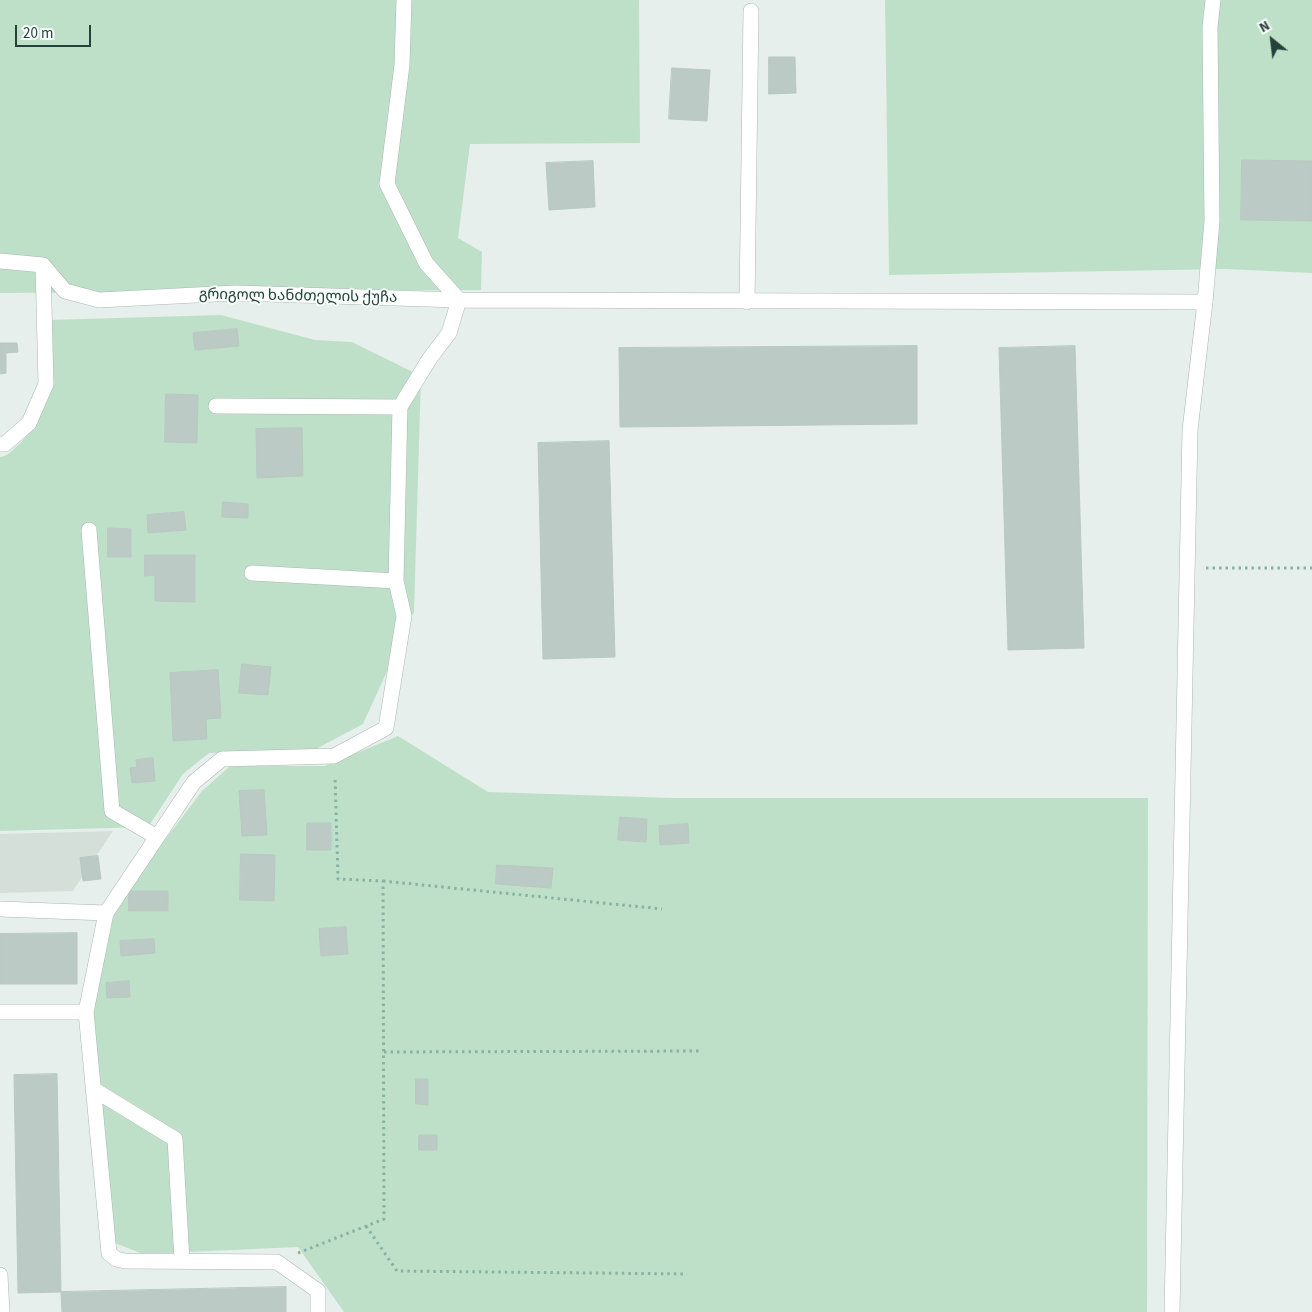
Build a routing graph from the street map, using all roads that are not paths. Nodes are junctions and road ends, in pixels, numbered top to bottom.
1 (404, 0) edge
2 (1213, 0) edge
3 (751, 11) dead end
4 (0, 261) edge
5 (42, 265) junction
6 (459, 300) junction
7 (747, 302) junction
8 (1205, 302) junction
9 (216, 406) dead end
10 (400, 407) junction
11 (0, 444) edge
12 (89, 530) dead end
13 (252, 573) dead end
14 (396, 580) junction
15 (157, 837) junction
16 (0, 909) edge
17 (106, 912) junction
18 (0, 1012) edge
19 (86, 1012) junction
20 (93, 1089) junction
21 (182, 1261) junction
22 (0, 1275) edge
23 (2, 1312) edge
24 (318, 1312) edge
25 (1172, 1312) edge

1 - 6 street
2 - 8 street
3 - 7 street
4 - 5 street
5 - 6 street, გრიგოლ ხანძთელის ქუჩა
5 - 11 street
6 - 7 street, გრიგოლ ხანძთელის ქუჩა
6 - 10 street
7 - 8 street, გრიგოლ ხანძთელის ქუჩა
8 - 25 street
9 - 10 street
10 - 14 street
12 - 15 street
13 - 14 street
14 - 15 street
15 - 17 street
16 - 17 street
17 - 19 street
18 - 19 street
19 - 20 street
20 - 21 street
20 - 21 street
21 - 24 street
22 - 23 street

